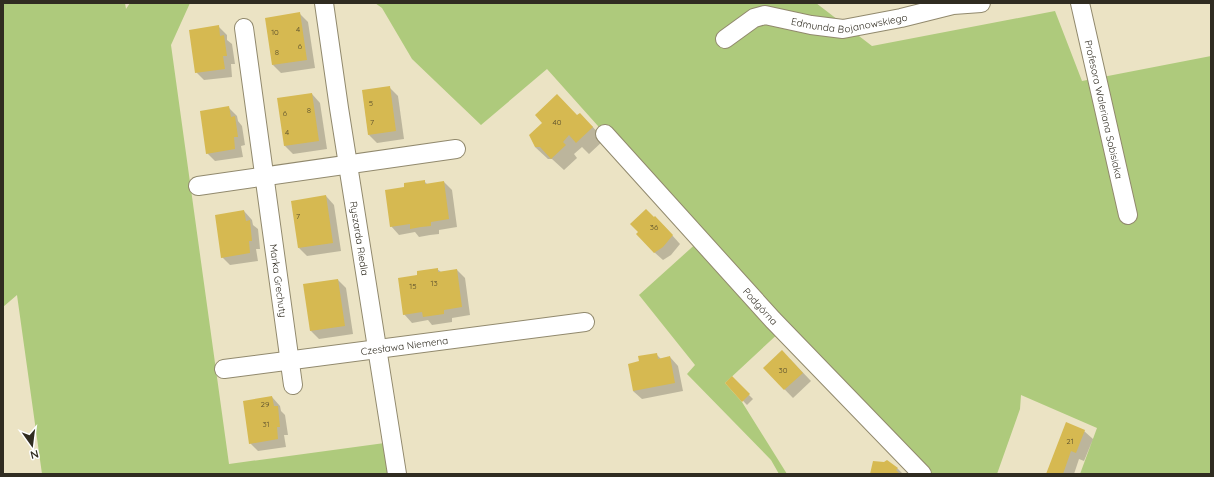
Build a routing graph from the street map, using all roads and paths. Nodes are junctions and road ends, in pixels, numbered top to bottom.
1 (324, 3) edge
2 (981, 3) edge
3 (1080, 3) edge
4 (244, 28) dead end
5 (725, 39) dead end
6 (605, 134) dead end
7 (456, 149) dead end
8 (348, 164) junction
9 (265, 176) junction
10 (198, 186) dead end
11 (1128, 215) dead end
12 (585, 322) dead end
13 (378, 349) junction
14 (291, 360) junction
15 (224, 369) dead end
16 (293, 386) dead end
17 (397, 474) edge
18 (922, 474) edge

1 - 8 street, Ryszarda Riedla
2 - 5 street, Edmunda Bojanowskiego
3 - 11 street, Profesora Waleriana Sobisiaka
4 - 9 street, Marka Grechuty
6 - 18 street, Podgórna
7 - 8 street
8 - 9 street
8 - 13 street, Ryszarda Riedla
9 - 10 street
9 - 14 street, Marka Grechuty
12 - 13 street, Czesława Niemena
13 - 14 street, Czesława Niemena
13 - 17 street, Ryszarda Riedla
14 - 15 street, Czesława Niemena
14 - 16 street, Marka Grechuty

